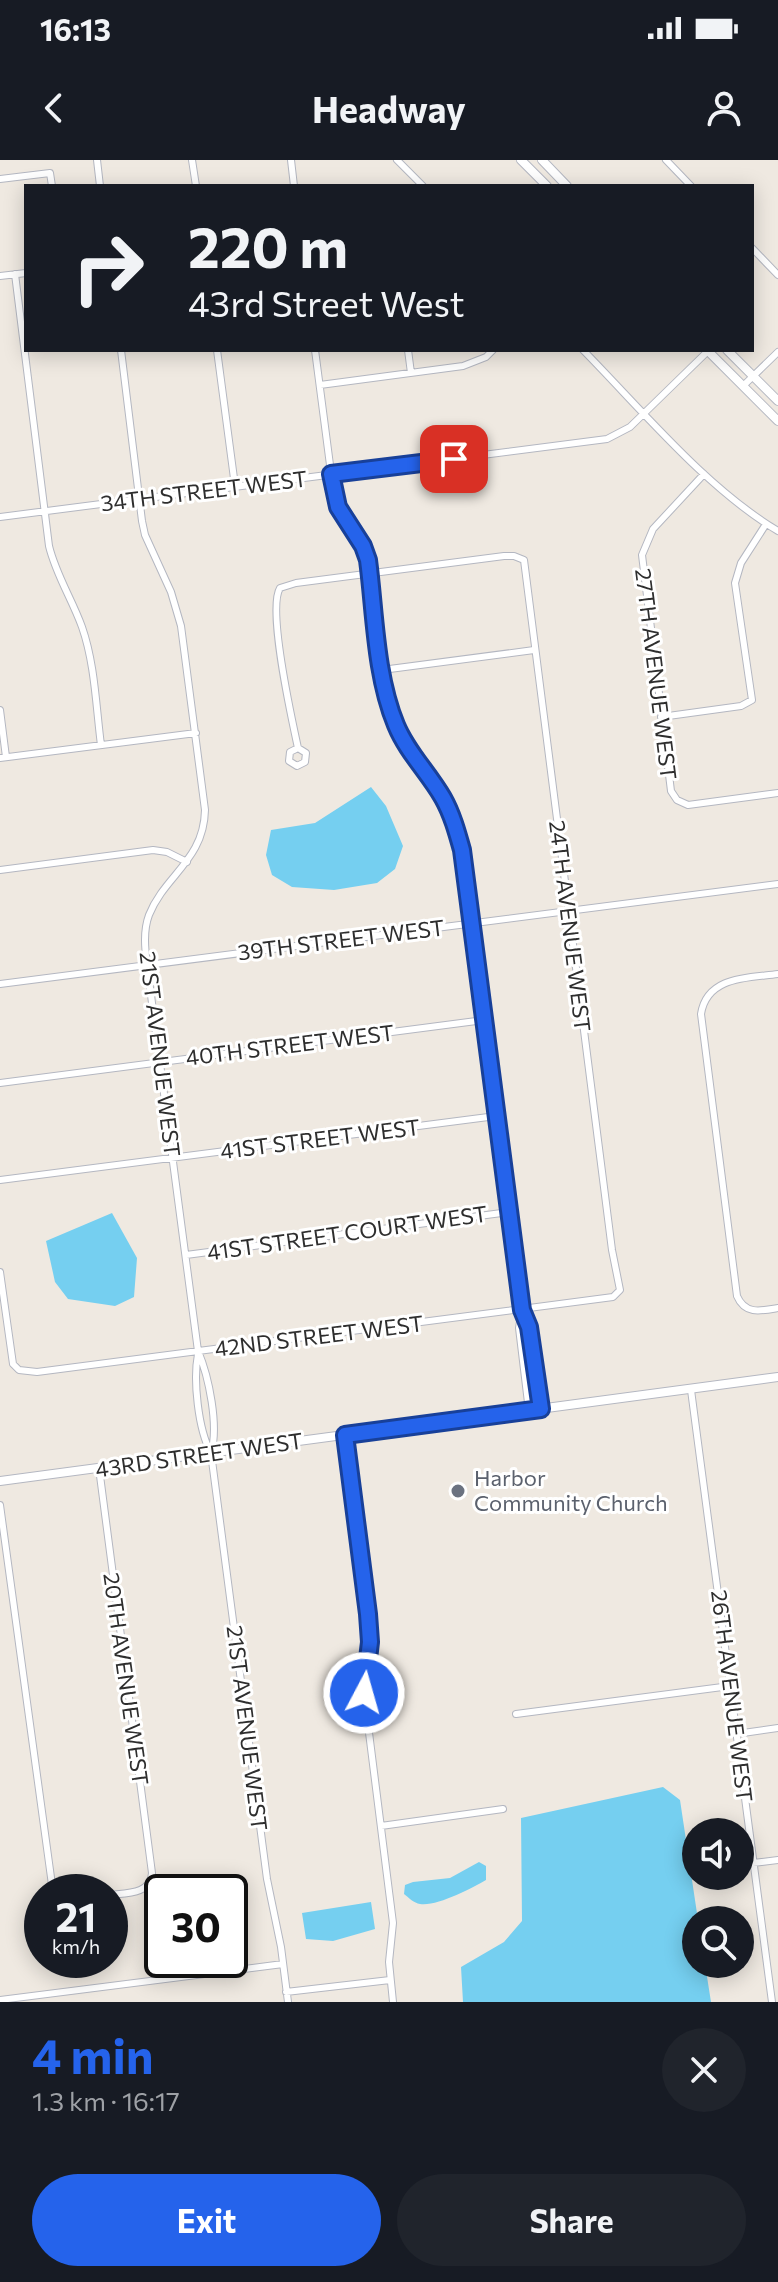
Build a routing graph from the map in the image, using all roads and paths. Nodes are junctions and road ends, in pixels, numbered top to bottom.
1 (97, 160) edge
2 (192, 160) edge
3 (291, 160) edge
4 (397, 160) edge
5 (521, 160) edge
6 (542, 160) edge
7 (666, 160) edge
8 (0, 179) edge
9 (52, 184) edge
10 (100, 184) edge
11 (196, 184) edge
12 (294, 184) edge
13 (421, 184) edge
14 (545, 184) edge
15 (565, 184) edge
16 (689, 184) edge
17 (754, 250) edge
18 (24, 273) edge
19 (15, 274) junction
20 (778, 275) edge
21 (0, 276) edge
22 (24, 345) edge
23 (25, 352) edge
24 (121, 352) edge
25 (217, 352) edge
26 (315, 352) edge
27 (408, 352) edge
28 (491, 352) edge
29 (585, 352) edge
30 (706, 352) edge
31 (710, 352) edge
32 (729, 352) edge
33 (778, 352) edge
34 (411, 373) junction
35 (753, 376) junction
36 (320, 385) junction
37 (743, 386) junction
38 (778, 401) edge
39 (644, 412) junction
40 (778, 421) edge
41 (331, 474) junction
42 (704, 474) junction
43 (235, 486) junction
44 (140, 499) junction
45 (45, 512) junction
46 (0, 517) edge
47 (766, 524) junction
48 (778, 531) edge
49 (370, 574) junction
50 (534, 650) junction
51 (382, 670) junction
52 (0, 710) edge
53 (661, 717) junction
54 (196, 733) junction
55 (101, 745) junction
56 (298, 748) dead end
57 (3, 758) edge
58 (778, 793) edge
59 (187, 862) junction
60 (0, 870) edge
61 (778, 884) edge
62 (568, 911) junction
63 (472, 923) junction
64 (147, 965) junction
65 (778, 974) edge
66 (0, 984) edge
67 (484, 1020) junction
68 (160, 1061) junction
69 (0, 1083) edge
70 (496, 1116) junction
71 (173, 1158) junction
72 (0, 1180) edge
73 (509, 1212) junction
74 (186, 1255) junction
75 (0, 1272) edge
76 (617, 1293) joint
77 (778, 1308) edge
78 (522, 1310) junction
79 (198, 1351) junction
80 (778, 1377) edge
81 (691, 1390) junction
82 (541, 1409) junction
83 (529, 1411) junction
84 (345, 1435) junction
85 (211, 1453) junction
86 (99, 1468) junction
87 (0, 1481) edge
88 (0, 1505) edge
89 (730, 1686) junction
90 (516, 1714) dead end
91 (778, 1728) edge
92 (736, 1734) junction
93 (503, 1809) dead end
94 (747, 1818) edge
95 (381, 1826) junction
96 (778, 1860) edge
97 (754, 1863) edge
98 (754, 1869) edge
99 (51, 1874) edge
100 (128, 1892) edge
101 (283, 1964) junction
102 (390, 1980) junction
103 (286, 1992) junction
104 (774, 1999) edge
105 (0, 2000) edge
106 (288, 2002) edge
107 (393, 2002) edge

1 - 10 street
2 - 11 street
3 - 12 street
4 - 13 street
5 - 14 street
6 - 15 street
7 - 16 street
8 - 9 street
17 - 20 street
18 - 19 street
19 - 21 street
19 - 22 street
23 - 45 street
24 - 44 street, 21ST AVENUE WEST
25 - 43 street
26 - 36 street
27 - 34 street
28 - 34 street
29 - 39 street
30 - 39 street, 34TH STREET WEST
31 - 37 street
32 - 35 street
33 - 35 street
34 - 36 street
35 - 37 street
35 - 38 street
36 - 41 street
37 - 40 street
39 - 41 street, 34TH STREET WEST
39 - 42 street
41 - 43 street, 34TH STREET WEST
41 - 49 street
42 - 47 street
42 - 53 street, 27TH AVENUE WEST
43 - 44 street, 34TH STREET WEST
44 - 45 street, 34TH STREET WEST
44 - 54 street, 21ST AVENUE WEST
45 - 46 street, 34TH STREET WEST
45 - 55 street
47 - 48 street
47 - 53 street
49 - 50 street, 24TH AVENUE WEST
49 - 51 street
49 - 56 street
50 - 51 street
50 - 62 street, 24TH AVENUE WEST
51 - 63 street
52 - 57 street
53 - 58 street, 27TH AVENUE WEST
54 - 55 street
54 - 59 street, 21ST AVENUE WEST
55 - 57 street
59 - 60 street
59 - 64 street, 21ST AVENUE WEST
61 - 62 street, 39TH STREET WEST
62 - 63 street, 39TH STREET WEST
62 - 76 street, 24TH AVENUE WEST
63 - 64 street, 39TH STREET WEST
63 - 67 street
64 - 66 street, 39TH STREET WEST
64 - 68 street, 21ST AVENUE WEST
65 - 77 street
67 - 68 street, 40TH STREET WEST
67 - 70 street
68 - 69 street, 40TH STREET WEST
68 - 71 street, 21ST AVENUE WEST
70 - 71 street, 41ST STREET WEST
70 - 73 street
71 - 72 street, 41ST STREET WEST
71 - 74 street, 21ST AVENUE WEST
73 - 74 street, 41ST STREET COURT WEST
73 - 78 street
74 - 79 street, 21ST AVENUE WEST
75 - 79 street, 42ND STREET WEST
76 - 78 street, 42ND STREET WEST
78 - 79 street, 42ND STREET WEST
78 - 82 street
78 - 83 street
79 - 85 street, 21ST AVENUE WEST
80 - 81 street, 43RD STREET WEST
81 - 82 street, 43RD STREET WEST
81 - 89 street, 26TH AVENUE WEST
82 - 83 street, 43RD STREET WEST
83 - 84 street, 43RD STREET WEST
84 - 85 street, 43RD STREET WEST
84 - 95 street
85 - 86 street, 43RD STREET WEST
85 - 101 street, 21ST AVENUE WEST
86 - 87 street, 43RD STREET WEST
86 - 100 street, 20TH AVENUE WEST
88 - 99 street
89 - 90 street
89 - 92 street, 26TH AVENUE WEST
91 - 92 street
92 - 94 street, 26TH AVENUE WEST
93 - 95 street
95 - 102 street
96 - 97 street
98 - 104 street, 26TH AVENUE WEST
101 - 103 street, 21ST AVENUE WEST
101 - 105 street
102 - 103 street
102 - 107 street
103 - 106 street, 21ST AVENUE WEST

